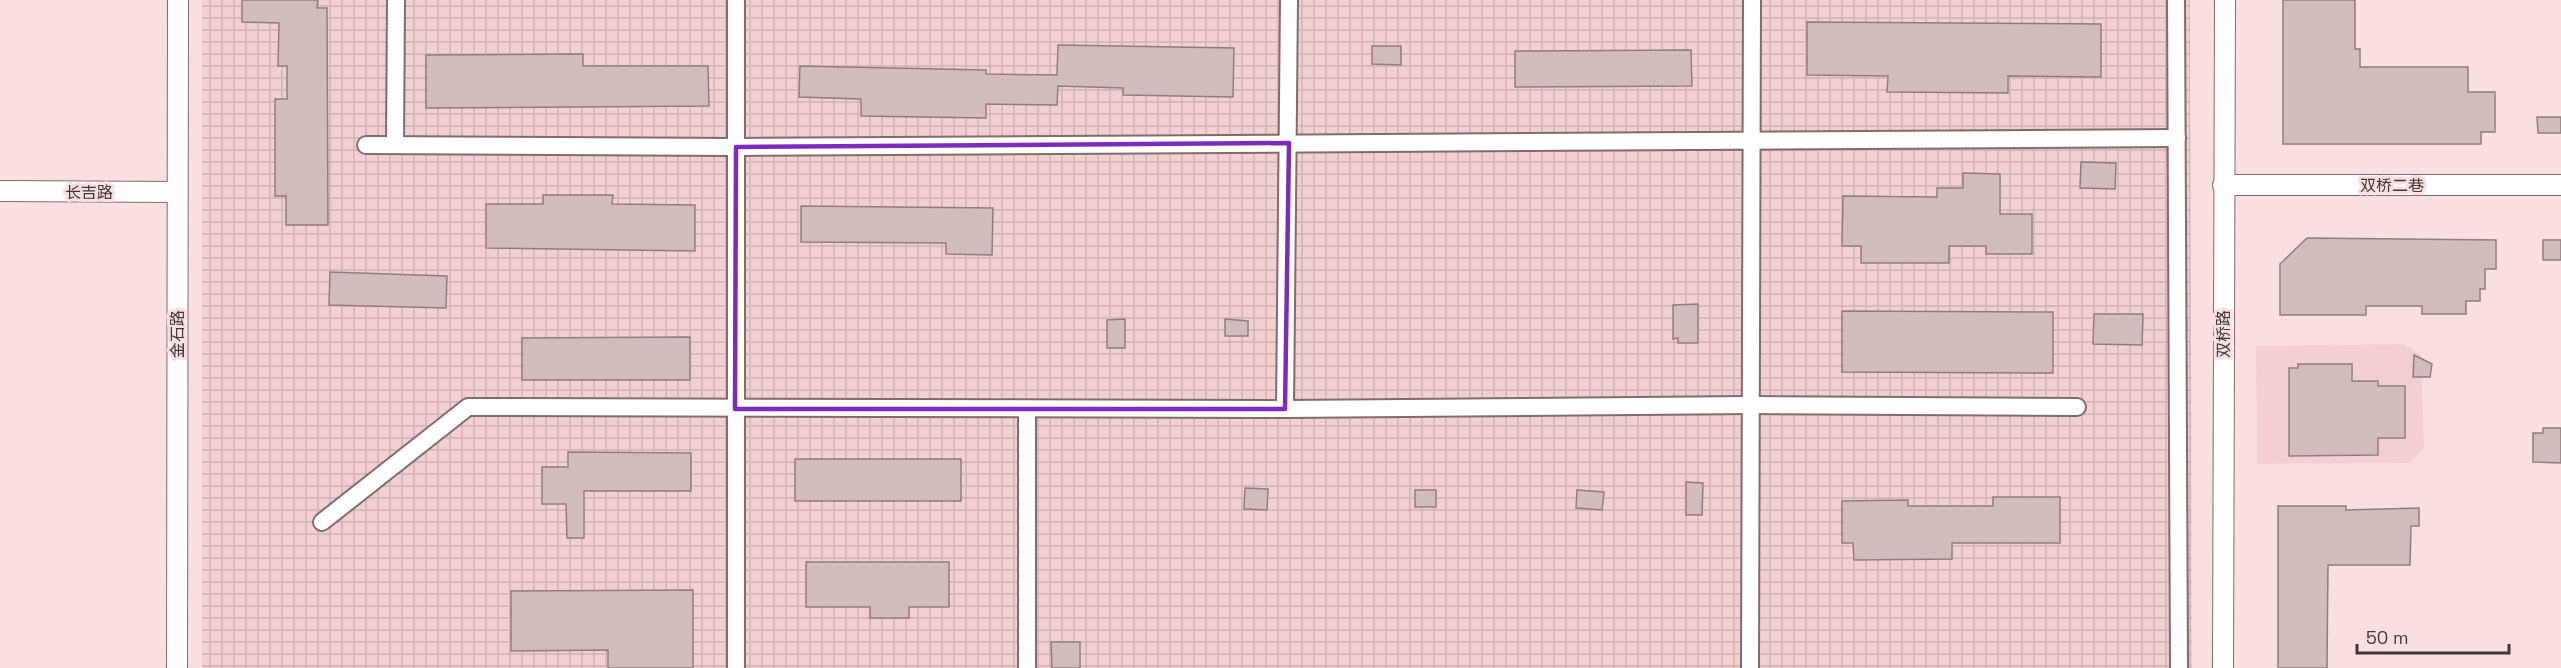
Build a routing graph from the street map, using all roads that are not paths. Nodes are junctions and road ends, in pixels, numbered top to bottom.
1 (178, 0) edge
2 (396, 0) edge
3 (736, 0) edge
4 (1289, 0) edge
5 (1752, 0) edge
6 (2176, 0) edge
7 (2225, 0) edge
8 (2177, 138) junction
9 (1752, 142) junction
10 (1289, 143) junction
11 (366, 145) dead end
12 (396, 146) junction
13 (736, 147) junction
14 (2223, 185) junction
15 (2561, 185) edge
16 (0, 191) edge
17 (177, 192) junction
18 (1750, 405) junction
19 (2077, 407) dead end
20 (735, 409) junction
21 (1027, 409) junction
22 (1285, 409) junction
23 (322, 522) dead end
24 (177, 668) edge
25 (736, 668) edge
26 (1027, 668) edge
27 (1750, 668) edge
28 (2178, 668) edge
29 (2223, 668) edge

1 - 17 street, 金石路
2 - 12 street
3 - 13 street
4 - 10 street
5 - 9 street
6 - 8 street
7 - 14 street, 双桥路
8 - 9 street
8 - 28 street
9 - 10 street
9 - 18 street
10 - 13 street
10 - 22 street
11 - 12 street
12 - 13 street
13 - 20 street
14 - 15 street, 双桥二巷
14 - 29 street, 双桥路
16 - 17 street, 长吉路
17 - 24 street, 金石路
18 - 19 street
18 - 22 street
18 - 27 street
20 - 21 street
20 - 23 street
20 - 25 street
21 - 22 street
21 - 26 street

